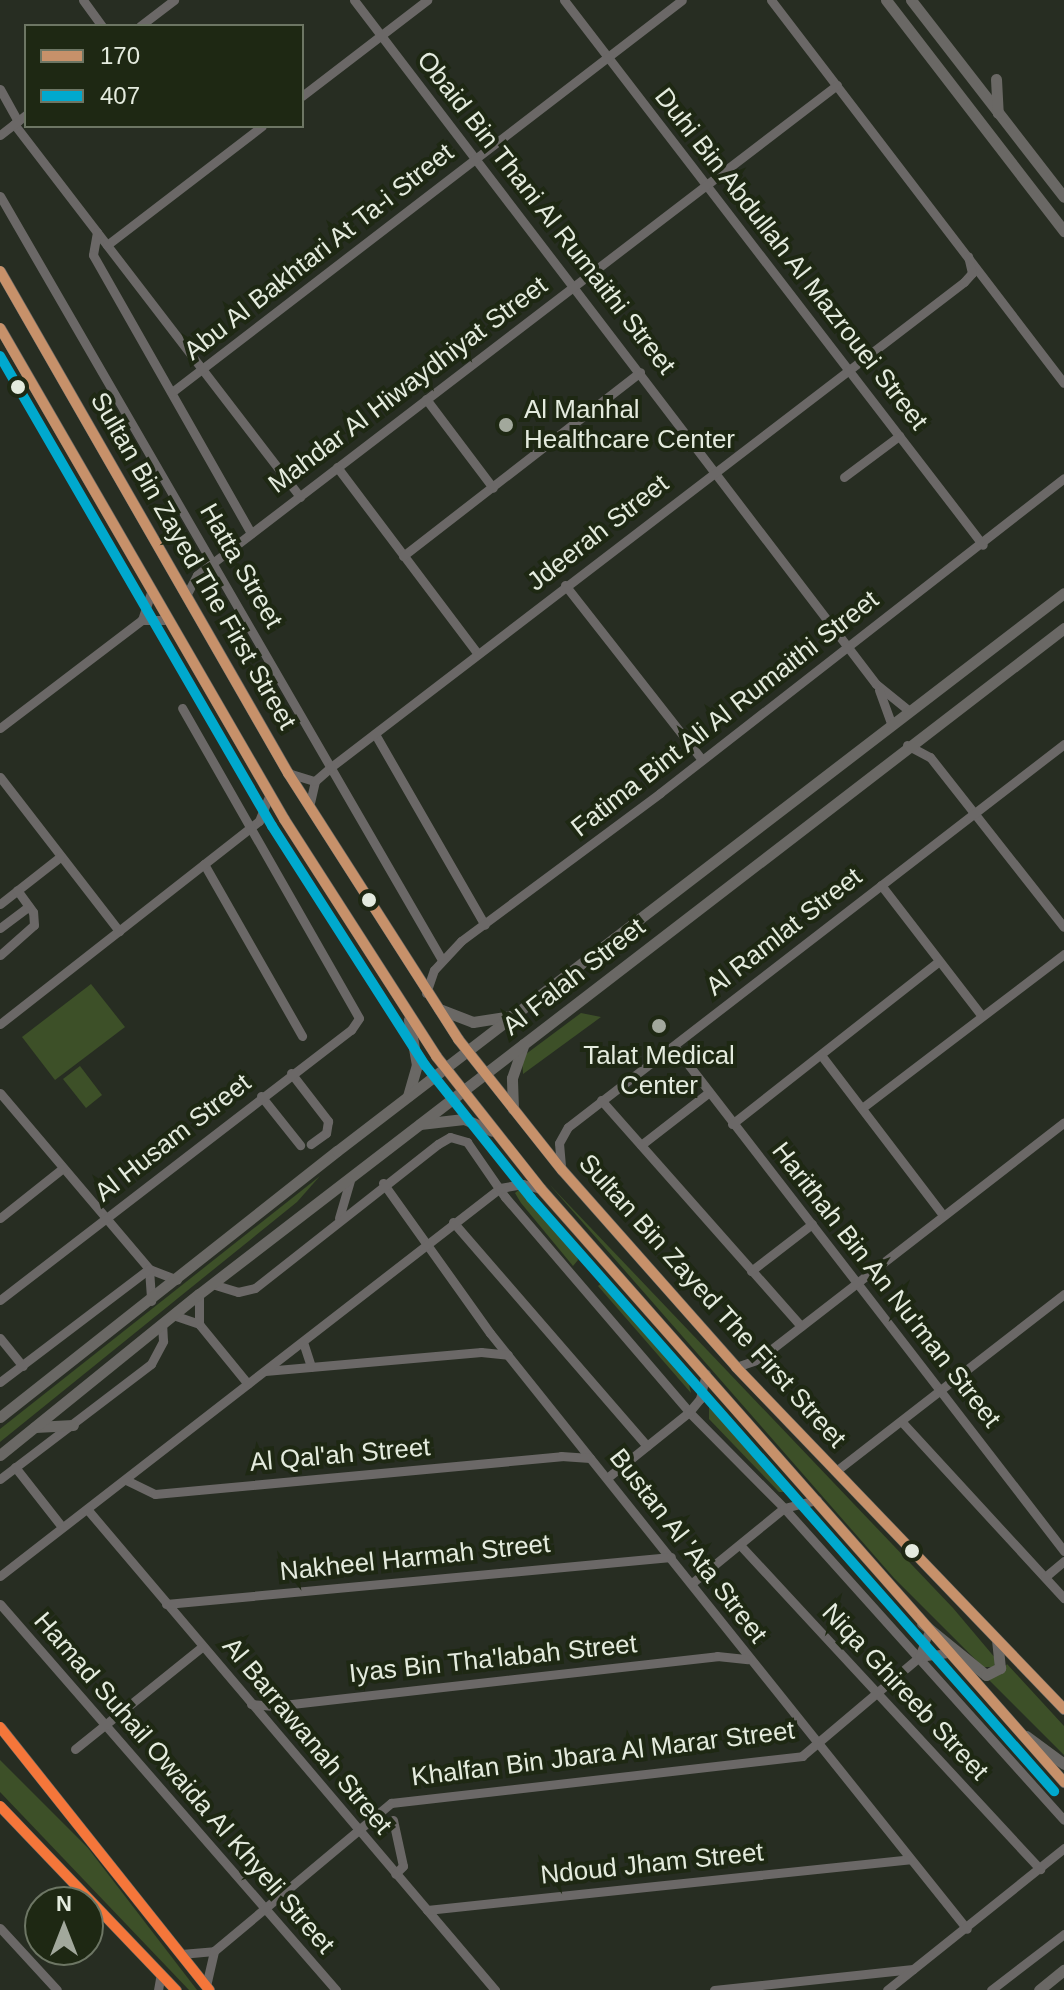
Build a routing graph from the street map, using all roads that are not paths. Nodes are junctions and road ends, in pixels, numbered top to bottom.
1 (83, 0) edge
2 (174, 0) edge
3 (354, 0) edge
4 (427, 0) edge
5 (564, 0) edge
6 (682, 0) edge
7 (771, 0) edge
8 (886, 0) edge
9 (911, 0) edge
10 (101, 24) edge
11 (143, 24) edge
12 (381, 35) junction
13 (608, 57) junction
14 (996, 79) dead end
15 (837, 85) junction
16 (0, 89) edge
17 (304, 94) edge
18 (998, 114) junction
19 (19, 120) edge
20 (25, 128) edge
21 (259, 128) edge
22 (0, 135) edge
23 (475, 159) junction
24 (1059, 183) edge
25 (706, 185) junction
26 (0, 196) edge
27 (1064, 197) edge
28 (1064, 231) edge
29 (97, 232) junction
30 (107, 245) junction
31 (968, 256) junction
32 (0, 271) edge
33 (573, 287) junction
34 (0, 328) edge
35 (202, 368) junction
36 (848, 369) junction
37 (640, 372) junction
38 (1064, 383) edge
39 (172, 392) junction
40 (426, 399) junction
41 (899, 436) junction
42 (337, 467) junction
43 (715, 471) junction
44 (844, 477) dead end
45 (1064, 478) edge
46 (493, 488) junction
47 (300, 497) junction
48 (251, 533) junction
49 (983, 545) junction
50 (403, 556) junction
51 (213, 562) junction
52 (197, 575) junction
53 (180, 578) junction
54 (565, 585) junction
55 (152, 590) junction
56 (188, 592) junction
57 (1064, 593) edge
58 (142, 620) junction
59 (169, 620) junction
60 (1064, 628) edge
61 (848, 647) junction
62 (478, 654) junction
63 (876, 684) junction
64 (182, 708) dead end
65 (908, 710) junction
66 (891, 723) junction
67 (0, 728) edge
68 (925, 732) junction
69 (375, 734) junction
70 (1064, 744) edge
71 (907, 745) junction
72 (930, 757) junction
73 (702, 760) junction
74 (331, 767) junction
75 (288, 773) junction
76 (0, 777) edge
77 (315, 781) junction
78 (270, 794) junction
79 (309, 807) junction
80 (974, 814) junction
81 (284, 819) junction
82 (259, 821) junction
83 (250, 828) junction
84 (60, 857) junction
85 (204, 864) junction
86 (881, 885) junction
87 (17, 890) junction
88 (0, 904) edge
89 (29, 906) junction
90 (485, 925) junction
91 (1064, 927) edge
92 (0, 928) edge
93 (119, 931) junction
94 (1064, 954) edge
95 (0, 955) edge
96 (442, 960) junction
97 (939, 961) junction
98 (426, 994) junction
99 (434, 1006) junction
100 (522, 1012) junction
101 (409, 1016) junction
102 (982, 1016) junction
103 (0, 1024) edge
104 (302, 1036) dead end
105 (525, 1042) junction
106 (674, 1046) junction
107 (468, 1053) junction
108 (821, 1055) junction
109 (447, 1069) junction
110 (291, 1073) junction
111 (485, 1074) junction
112 (464, 1090) junction
113 (708, 1093) junction
114 (1, 1096) edge
115 (261, 1096) junction
116 (406, 1099) junction
117 (601, 1100) junction
118 (862, 1108) junction
119 (514, 1113) junction
120 (1064, 1122) edge
121 (420, 1124) junction
122 (732, 1124) junction
123 (499, 1135) junction
124 (311, 1144) dead end
125 (300, 1145) dead end
126 (641, 1145) junction
127 (63, 1168) junction
128 (562, 1170) junction
129 (351, 1177) junction
130 (383, 1183) junction
131 (500, 1188) junction
132 (541, 1189) junction
133 (943, 1215) junction
134 (0, 1218) edge
135 (106, 1218) junction
136 (339, 1218) junction
137 (453, 1222) junction
138 (812, 1224) junction
139 (428, 1240) junction
140 (149, 1269) junction
141 (751, 1271) junction
142 (178, 1281) junction
143 (858, 1282) junction
144 (212, 1284) junction
145 (199, 1294) junction
146 (1064, 1294) edge
147 (0, 1300) edge
148 (151, 1301) junction
149 (173, 1315) junction
150 (162, 1323) junction
151 (199, 1324) junction
152 (801, 1326) junction
153 (490, 1333) junction
154 (0, 1338) edge
155 (303, 1342) junction
156 (481, 1352) junction
157 (509, 1355) junction
158 (759, 1359) junction
159 (23, 1366) junction
160 (311, 1367) junction
161 (736, 1367) junction
162 (265, 1371) junction
163 (706, 1374) junction
164 (0, 1382) edge
165 (248, 1384) junction
166 (753, 1384) junction
167 (941, 1390) junction
168 (689, 1412) junction
169 (0, 1417) edge
170 (901, 1421) junction
171 (73, 1425) junction
172 (35, 1428) junction
173 (575, 1439) junction
174 (647, 1446) junction
175 (0, 1455) edge
176 (561, 1456) junction
177 (590, 1458) junction
178 (15, 1467) junction
179 (836, 1471) junction
180 (607, 1478) junction
181 (0, 1479) edge
182 (126, 1480) junction
183 (817, 1500) junction
184 (784, 1508) junction
185 (87, 1509) junction
186 (62, 1527) junction
187 (649, 1530) junction
188 (740, 1545) junction
189 (1064, 1551) edge
190 (640, 1556) junction
191 (671, 1557) junction
192 (1064, 1561) edge
193 (0, 1576) edge
194 (1045, 1577) junction
195 (692, 1583) junction
196 (1064, 1598) edge
197 (0, 1604) edge
198 (166, 1604) junction
199 (195, 1605) junction
200 (180, 1621) junction
201 (918, 1621) junction
202 (928, 1633) junction
203 (733, 1638) junction
204 (997, 1639) junction
205 (202, 1647) junction
206 (946, 1653) junction
207 (717, 1656) junction
208 (918, 1658) junction
209 (748, 1659) junction
210 (877, 1695) junction
211 (251, 1704) junction
212 (274, 1706) junction
213 (1064, 1709) edge
214 (265, 1721) junction
215 (105, 1725) junction
216 (0, 1727) edge
217 (1021, 1735) junction
218 (819, 1746) junction
219 (75, 1749) dead end
220 (1064, 1764) edge
221 (1064, 1782) edge
222 (0, 1806) edge
223 (393, 1820) dead end
224 (1064, 1820) edge
225 (356, 1828) junction
226 (896, 1842) junction
227 (1064, 1848) edge
228 (910, 1859) junction
229 (882, 1861) junction
230 (1040, 1869) junction
231 (395, 1874) junction
232 (264, 1908) junction
233 (427, 1910) junction
234 (0, 1928) edge
235 (967, 1929) junction
236 (1064, 1934) edge
237 (214, 1951) junction
238 (181, 1954) junction
239 (913, 1969) junction
240 (1064, 1970) edge
241 (161, 1973) junction
242 (208, 1988) edge
243 (57, 1990) edge
244 (158, 1990) edge
245 (176, 1990) edge
246 (336, 1990) edge
247 (495, 1990) edge
248 (714, 1990) edge
249 (887, 1990) edge
250 (991, 1990) edge
251 (1039, 1990) edge

1 - 10 street
2 - 11 street
3 - 12 street, Obaid Bin Thani Al Rumaithi Street
4 - 12 street
5 - 13 street, Duhi Bin Abdullah Al Mazrouei Street
6 - 13 street, Abu Al Bakhtari At Ta-i Street
7 - 15 street
8 - 28 main road
9 - 18 main road
12 - 17 street
12 - 23 street, Obaid Bin Thani Al Rumaithi Street
13 - 23 street, Abu Al Bakhtari At Ta-i Street
13 - 25 street, Duhi Bin Abdullah Al Mazrouei Street
14 - 18 main road
15 - 25 street, Mahdar Al Hiwaydhiyat Street
15 - 31 street
16 - 19 street
18 - 24 main road
19 - 22 street
20 - 29 street
21 - 30 street
23 - 33 street, Obaid Bin Thani Al Rumaithi Street
23 - 35 street, Abu Al Bakhtari At Ta-i Street
24 - 27 main road
25 - 33 street, Mahdar Al Hiwaydhiyat Street
25 - 36 street, Duhi Bin Abdullah Al Mazrouei Street
26 - 51 street, Hatta Street
29 - 30 street
29 - 39 street
30 - 35 street
31 - 36 street, Jdeerah Street
31 - 38 street
32 - 53 main road, Sultan Bin Zayed The First Street
33 - 37 street, Obaid Bin Thani Al Rumaithi Street
33 - 40 street, Mahdar Al Hiwaydhiyat Street
34 - 55 main road, Sultan Bin Zayed The First Street
35 - 39 street, Abu Al Bakhtari At Ta-i Street
35 - 47 street
36 - 41 street, Duhi Bin Abdullah Al Mazrouei Street
36 - 43 street, Jdeerah Street
37 - 43 street, Obaid Bin Thani Al Rumaithi Street
37 - 46 street
39 - 48 street
40 - 42 street, Mahdar Al Hiwaydhiyat Street
40 - 46 street
41 - 44 street
41 - 49 street, Duhi Bin Abdullah Al Mazrouei Street
42 - 47 street, Mahdar Al Hiwaydhiyat Street
42 - 50 street
43 - 54 street, Jdeerah Street
43 - 61 street, Obaid Bin Thani Al Rumaithi Street
45 - 49 street, Fatima Bint Ali Al Rumaithi Street
46 - 50 street
47 - 48 street, Mahdar Al Hiwaydhiyat Street
48 - 51 street, Mahdar Al Hiwaydhiyat Street
49 - 61 street, Fatima Bint Ali Al Rumaithi Street
50 - 62 street
51 - 52 street, Mahdar Al Hiwaydhiyat Street
51 - 74 street, Hatta Street
52 - 53 street, Mahdar Al Hiwaydhiyat Street
52 - 56 street, Mahdar Al Hiwaydhiyat Street
53 - 56 main road, Sultan Bin Zayed The First Street
54 - 62 street, Jdeerah Street
54 - 73 street
55 - 58 street
55 - 59 main road, Sultan Bin Zayed The First Street
56 - 75 main road, Sultan Bin Zayed The First Street
57 - 65 main road, Al Falah Street
58 - 59 street
58 - 67 street
59 - 78 main road, Sultan Bin Zayed The First Street
60 - 68 main road, Al Falah Street
61 - 63 street, Obaid Bin Thani Al Rumaithi Street
61 - 73 street, Fatima Bint Ali Al Rumaithi Street
62 - 69 street, Jdeerah Street
63 - 65 street, Obaid Bin Thani Al Rumaithi Street
63 - 66 street, Obaid Bin Thani Al Rumaithi Street
64 - 83 street
65 - 66 main road, Al Falah Street
66 - 100 main road, Al Falah Street
68 - 71 main road, Al Falah Street
68 - 72 street
69 - 74 street, Jdeerah Street
69 - 90 street
70 - 80 street, Al Ramlat Street
71 - 72 street
71 - 105 main road, Al Falah Street
72 - 80 street
73 - 90 street, Fatima Bint Ali Al Rumaithi Street
74 - 77 street, Jdeerah Street
74 - 96 street, Hatta Street
75 - 77 street
75 - 79 main road, Sultan Bin Zayed The First Street
76 - 84 street
77 - 79 street
78 - 81 main road, Sultan Bin Zayed The First Street
78 - 82 street
79 - 98 main road, Sultan Bin Zayed The First Street
80 - 86 street, Al Ramlat Street
80 - 91 street
81 - 82 street
81 - 101 main road, Sultan Bin Zayed The First Street
82 - 83 street
83 - 85 street
83 - 110 street, Al Husam Street
84 - 87 street
84 - 93 street
85 - 93 street
85 - 104 street
86 - 97 street
86 - 106 street, Al Ramlat Street
87 - 88 street
87 - 89 street
89 - 92 street
89 - 95 street
90 - 96 street, Fatima Bint Ali Al Rumaithi Street
93 - 103 street
94 - 102 street
96 - 98 street, Fatima Bint Ali Al Rumaithi Street
97 - 102 street
97 - 108 street
98 - 99 main road, Sultan Bin Zayed The First Street
99 - 100 main road
99 - 107 main road, Sultan Bin Zayed The First Street
100 - 107 main road, Al Falah Street
101 - 109 main road, Sultan Bin Zayed The First Street
101 - 116 main road
102 - 118 street
105 - 111 main road, Al Falah Street
105 - 119 main road
106 - 113 street, Harithah Bin An Nu'man Street
106 - 117 street, Al Ramlat Street
107 - 109 main road, Al Falah Street
107 - 111 main road, Sultan Bin Zayed The First Street
108 - 118 street
108 - 122 street
109 - 112 main road, Sultan Bin Zayed The First Street
109 - 116 main road, Al Falah Street
110 - 115 street, Al Husam Street
110 - 124 street
111 - 112 main road, Al Falah Street
111 - 119 main road, Sultan Bin Zayed The First Street
112 - 121 main road, Al Falah Street
112 - 123 main road, Sultan Bin Zayed The First Street
113 - 122 street, Harithah Bin An Nu'man Street
113 - 126 street
114 - 127 street
115 - 125 street
115 - 135 street, Al Husam Street
116 - 142 main road, Al Falah Street
117 - 126 street
117 - 128 street, Al Ramlat Street
118 - 133 street
119 - 128 main road, Sultan Bin Zayed The First Street
120 - 133 street
121 - 123 main road
121 - 129 main road, Al Falah Street
122 - 138 street, Harithah Bin An Nu'man Street
123 - 132 main road, Sultan Bin Zayed The First Street
126 - 141 street
127 - 134 street
127 - 135 street
128 - 161 main road, Sultan Bin Zayed The First Street
129 - 136 street
129 - 144 main road, Al Falah Street
130 - 131 street
130 - 136 street
130 - 139 street, Bustan Al 'Ata Street
131 - 132 street
131 - 137 street
131 - 168 street
132 - 163 main road, Sultan Bin Zayed The First Street
133 - 143 street
135 - 140 street
135 - 147 street, Al Husam Street
136 - 144 street
137 - 139 street
137 - 174 street
138 - 141 street
138 - 143 street, Harithah Bin An Nu'man Street
139 - 153 street, Bustan Al 'Ata Street
139 - 155 street
140 - 142 street
140 - 148 street
140 - 159 street
141 - 152 street
142 - 148 main road, Al Falah Street
143 - 152 street
143 - 167 street, Harithah Bin An Nu'man Street
144 - 145 main road, Al Falah Street
145 - 149 main road, Al Falah Street
145 - 151 street
146 - 167 street
148 - 169 main road, Al Falah Street
149 - 150 main road, Al Falah Street
149 - 151 street
150 - 171 street
150 - 172 main road, Al Falah Street
151 - 165 street
152 - 158 street
153 - 156 street
153 - 157 street, Bustan Al 'Ata Street
154 - 159 street
155 - 160 street
155 - 162 street
156 - 157 street
156 - 160 street
157 - 173 street, Bustan Al 'Ata Street
158 - 161 street
158 - 166 street
159 - 164 street
160 - 162 street
161 - 166 main road, Sultan Bin Zayed The First Street
162 - 165 street
163 - 168 street
163 - 183 main road, Sultan Bin Zayed The First Street
165 - 182 street
166 - 179 main road, Sultan Bin Zayed The First Street
167 - 170 street
167 - 189 street, Harithah Bin An Nu'man Street
168 - 174 street
168 - 184 street
170 - 179 street
170 - 194 street
171 - 172 main road
171 - 178 street
172 - 175 main road, Al Falah Street
173 - 176 street
173 - 177 street, Bustan Al 'Ata Street
174 - 180 street
176 - 177 street, Al Qal'ah Street
176 - 182 street, Al Qal'ah Street
177 - 180 street, Bustan Al 'Ata Street
178 - 181 street
178 - 186 street
179 - 204 main road, Sultan Bin Zayed The First Street
180 - 187 street, Bustan Al 'Ata Street
182 - 185 street
183 - 184 street
183 - 201 main road, Sultan Bin Zayed The First Street
184 - 188 street
184 - 208 street
185 - 186 street
185 - 198 street, Al Barrawanah Street
186 - 193 street
187 - 190 street
187 - 191 street, Bustan Al 'Ata Street
188 - 195 street
188 - 210 street, Niqa Ghireeb Street
190 - 191 street, Nakheel Harmah Street
190 - 199 street, Nakheel Harmah Street
191 - 195 street, Bustan Al 'Ata Street
192 - 194 street
194 - 196 street
195 - 203 street, Bustan Al 'Ata Street
197 - 215 street, Hamad Suhail Owaida Al Khyeli Street
198 - 199 street, Nakheel Harmah Street
198 - 200 street, Al Barrawanah Street
199 - 200 street
200 - 205 street, Al Barrawanah Street
201 - 202 main road, Sultan Bin Zayed The First Street
201 - 204 main road
202 - 206 main road, Sultan Bin Zayed The First Street
202 - 208 street, Khalfan Bin Jbara Al Marar Street
203 - 207 street
203 - 209 street, Bustan Al 'Ata Street
204 - 213 main road, Sultan Bin Zayed The First Street
205 - 211 street, Al Barrawanah Street
205 - 215 street
206 - 208 street
206 - 217 main road, Sultan Bin Zayed The First Street
207 - 209 street, Iyas Bin Tha'labah Street
207 - 212 street, Iyas Bin Tha'labah Street
208 - 210 street, Khalfan Bin Jbara Al Marar Street
208 - 224 street
209 - 218 street, Bustan Al 'Ata Street
210 - 218 street, Khalfan Bin Jbara Al Marar Street
210 - 230 street, Niqa Ghireeb Street
211 - 212 street, Iyas Bin Tha'labah Street
211 - 214 street, Al Barrawanah Street
212 - 214 street
214 - 225 street, Al Barrawanah Street
215 - 219 street
215 - 232 street, Hamad Suhail Owaida Al Khyeli Street
216 - 238 main road
217 - 220 main road
217 - 221 main road, Sultan Bin Zayed The First Street
218 - 225 street, Khalfan Bin Jbara Al Marar Street
218 - 226 street, Bustan Al 'Ata Street
222 - 241 main road
223 - 231 street
225 - 231 street, Al Barrawanah Street
225 - 232 street, Khalfan Bin Jbara Al Marar Street
226 - 228 street, Bustan Al 'Ata Street
226 - 229 street
227 - 230 street
228 - 229 street, Ndoud Jham Street
228 - 235 street, Bustan Al 'Ata Street
229 - 233 street, Ndoud Jham Street
230 - 235 street
231 - 233 street, Al Barrawanah Street
232 - 237 street, Khalfan Bin Jbara Al Marar Street
232 - 246 street, Hamad Suhail Owaida Al Khyeli Street
233 - 247 street, Al Barrawanah Street
234 - 243 street
235 - 239 street
236 - 250 street
237 - 238 street
237 - 242 street
238 - 242 main road
239 - 248 street
239 - 249 street
240 - 251 main road
241 - 244 street
241 - 245 main road

